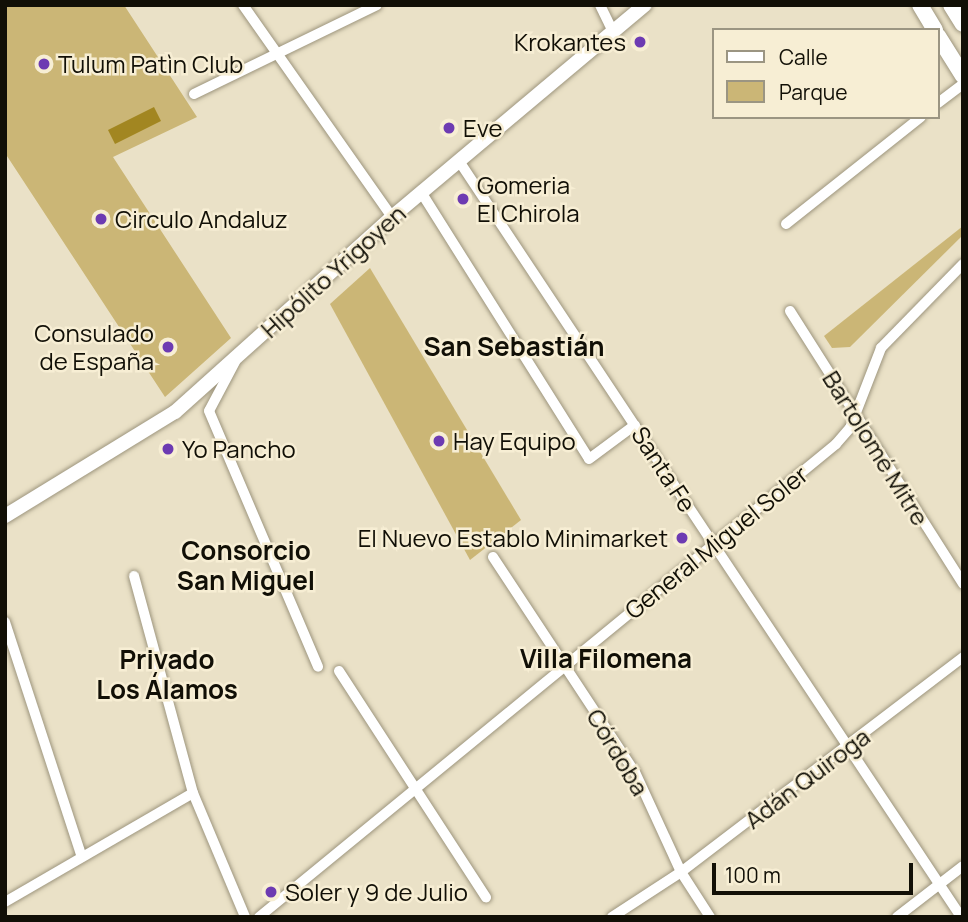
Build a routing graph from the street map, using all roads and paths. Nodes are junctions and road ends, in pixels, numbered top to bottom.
1 (243, 5) edge
2 (377, 5) edge
3 (600, 5) edge
4 (645, 5) edge
5 (920, 5) edge
6 (951, 5) edge
7 (963, 24) edge
8 (934, 28) edge
9 (613, 32) junction
10 (940, 39) edge
11 (277, 54) junction
12 (963, 76) edge
13 (963, 84) edge
14 (194, 93) dead end
15 (940, 101) edge
16 (918, 119) edge
17 (459, 160) junction
18 (421, 192) junction
19 (392, 217) junction
20 (786, 224) dead end
21 (963, 264) edge
22 (790, 311) dead end
23 (237, 359) junction
24 (855, 414) junction
25 (635, 425) junction
26 (5, 516) edge
27 (713, 544) junction
28 (493, 557) dead end
29 (134, 576) dead end
30 (963, 584) edge
31 (5, 622) edge
32 (963, 657) edge
33 (565, 666) junction
34 (318, 667) dead end
35 (340, 671) dead end
36 (847, 748) junction
37 (416, 789) junction
38 (193, 793) junction
39 (82, 858) junction
40 (963, 866) edge
41 (681, 872) junction
42 (939, 884) junction
43 (486, 897) dead end
44 (5, 902) edge
45 (245, 917) edge
46 (259, 917) edge
47 (612, 917) edge
48 (710, 917) edge
49 (897, 917) edge
50 (961, 917) edge

1 - 11 street
2 - 11 street
3 - 9 street
4 - 9 main road, Hipólito Yrigoyen
5 - 8 main road
6 - 7 main road
9 - 17 main road, Hipólito Yrigoyen
10 - 12 main road
11 - 14 street
11 - 19 street
13 - 15 street
16 - 20 street
17 - 18 main road, Hipólito Yrigoyen
17 - 25 street, Santa Fe
18 - 19 main road, Hipólito Yrigoyen
18 - 25 street
19 - 23 main road, Hipólito Yrigoyen
21 - 24 street, General Miguel Soler
22 - 24 street, Bartolomé Mitre
23 - 26 main road, Hipólito Yrigoyen
23 - 34 street
24 - 27 street, General Miguel Soler
24 - 30 street, Bartolomé Mitre
25 - 27 street, Santa Fe
27 - 33 street, General Miguel Soler
27 - 36 street, Santa Fe
28 - 33 street, Córdoba
29 - 38 street
31 - 39 street
32 - 36 street, Adán Quiroga
33 - 37 street, General Miguel Soler
33 - 41 street, Córdoba
35 - 37 street
36 - 41 street, Adán Quiroga
36 - 42 street, Santa Fe
37 - 43 street
37 - 46 street, General Miguel Soler
38 - 39 street
38 - 45 street
39 - 44 street
40 - 42 street
41 - 47 street, Adán Quiroga
41 - 48 street, Córdoba
42 - 49 street
42 - 50 street, Santa Fe

